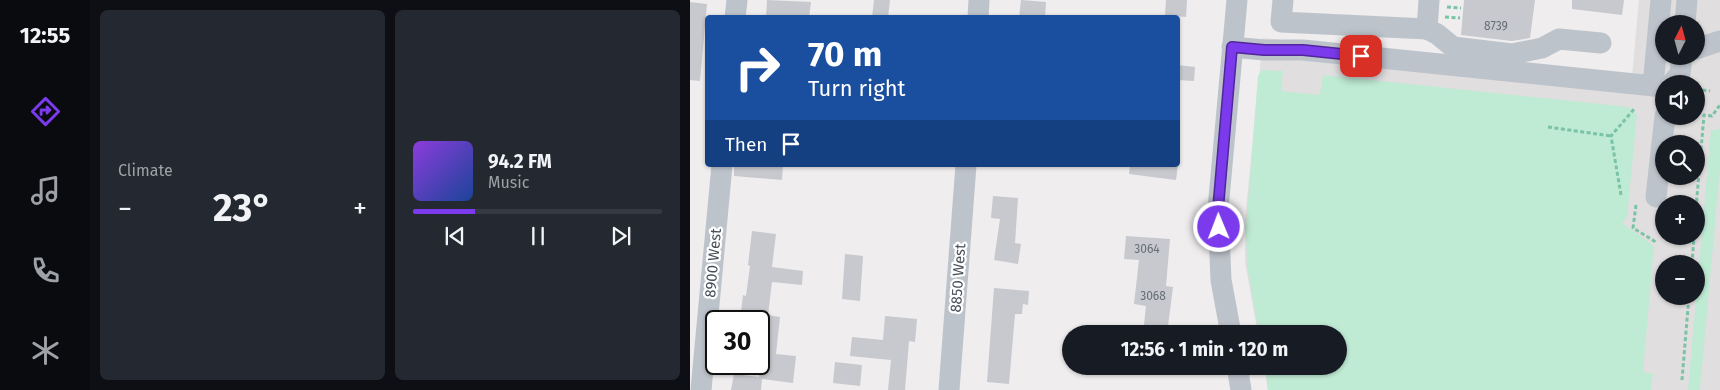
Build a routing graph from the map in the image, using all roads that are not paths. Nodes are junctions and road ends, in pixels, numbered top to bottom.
1 (737, 0) edge
2 (979, 0) edge
3 (1237, 0) edge
4 (1284, 0) edge
5 (1429, 0) edge
6 (1661, 0) edge
7 (1687, 0) edge
8 (735, 15) edge
9 (978, 15) edge
10 (1686, 15) edge
11 (1427, 29) junction
12 (1720, 41) edge
13 (1601, 43) dead end
14 (1705, 46) edge
15 (1232, 47) junction
16 (1663, 75) edge
17 (1655, 85) edge
18 (1663, 125) edge
19 (722, 167) edge
20 (966, 167) edge
21 (1656, 195) edge
22 (1229, 325) edge
23 (1238, 375) edge
24 (701, 390) edge
25 (949, 390) edge
26 (1241, 390) edge

1 - 8 street
2 - 9 street
3 - 15 street
4 - 11 street
5 - 11 street
6 - 16 street
7 - 10 street
11 - 13 street
12 - 14 street
15 - 17 street
15 - 22 street
18 - 21 street
19 - 24 street, 8900 West
20 - 25 street, 8850 West
23 - 26 street

